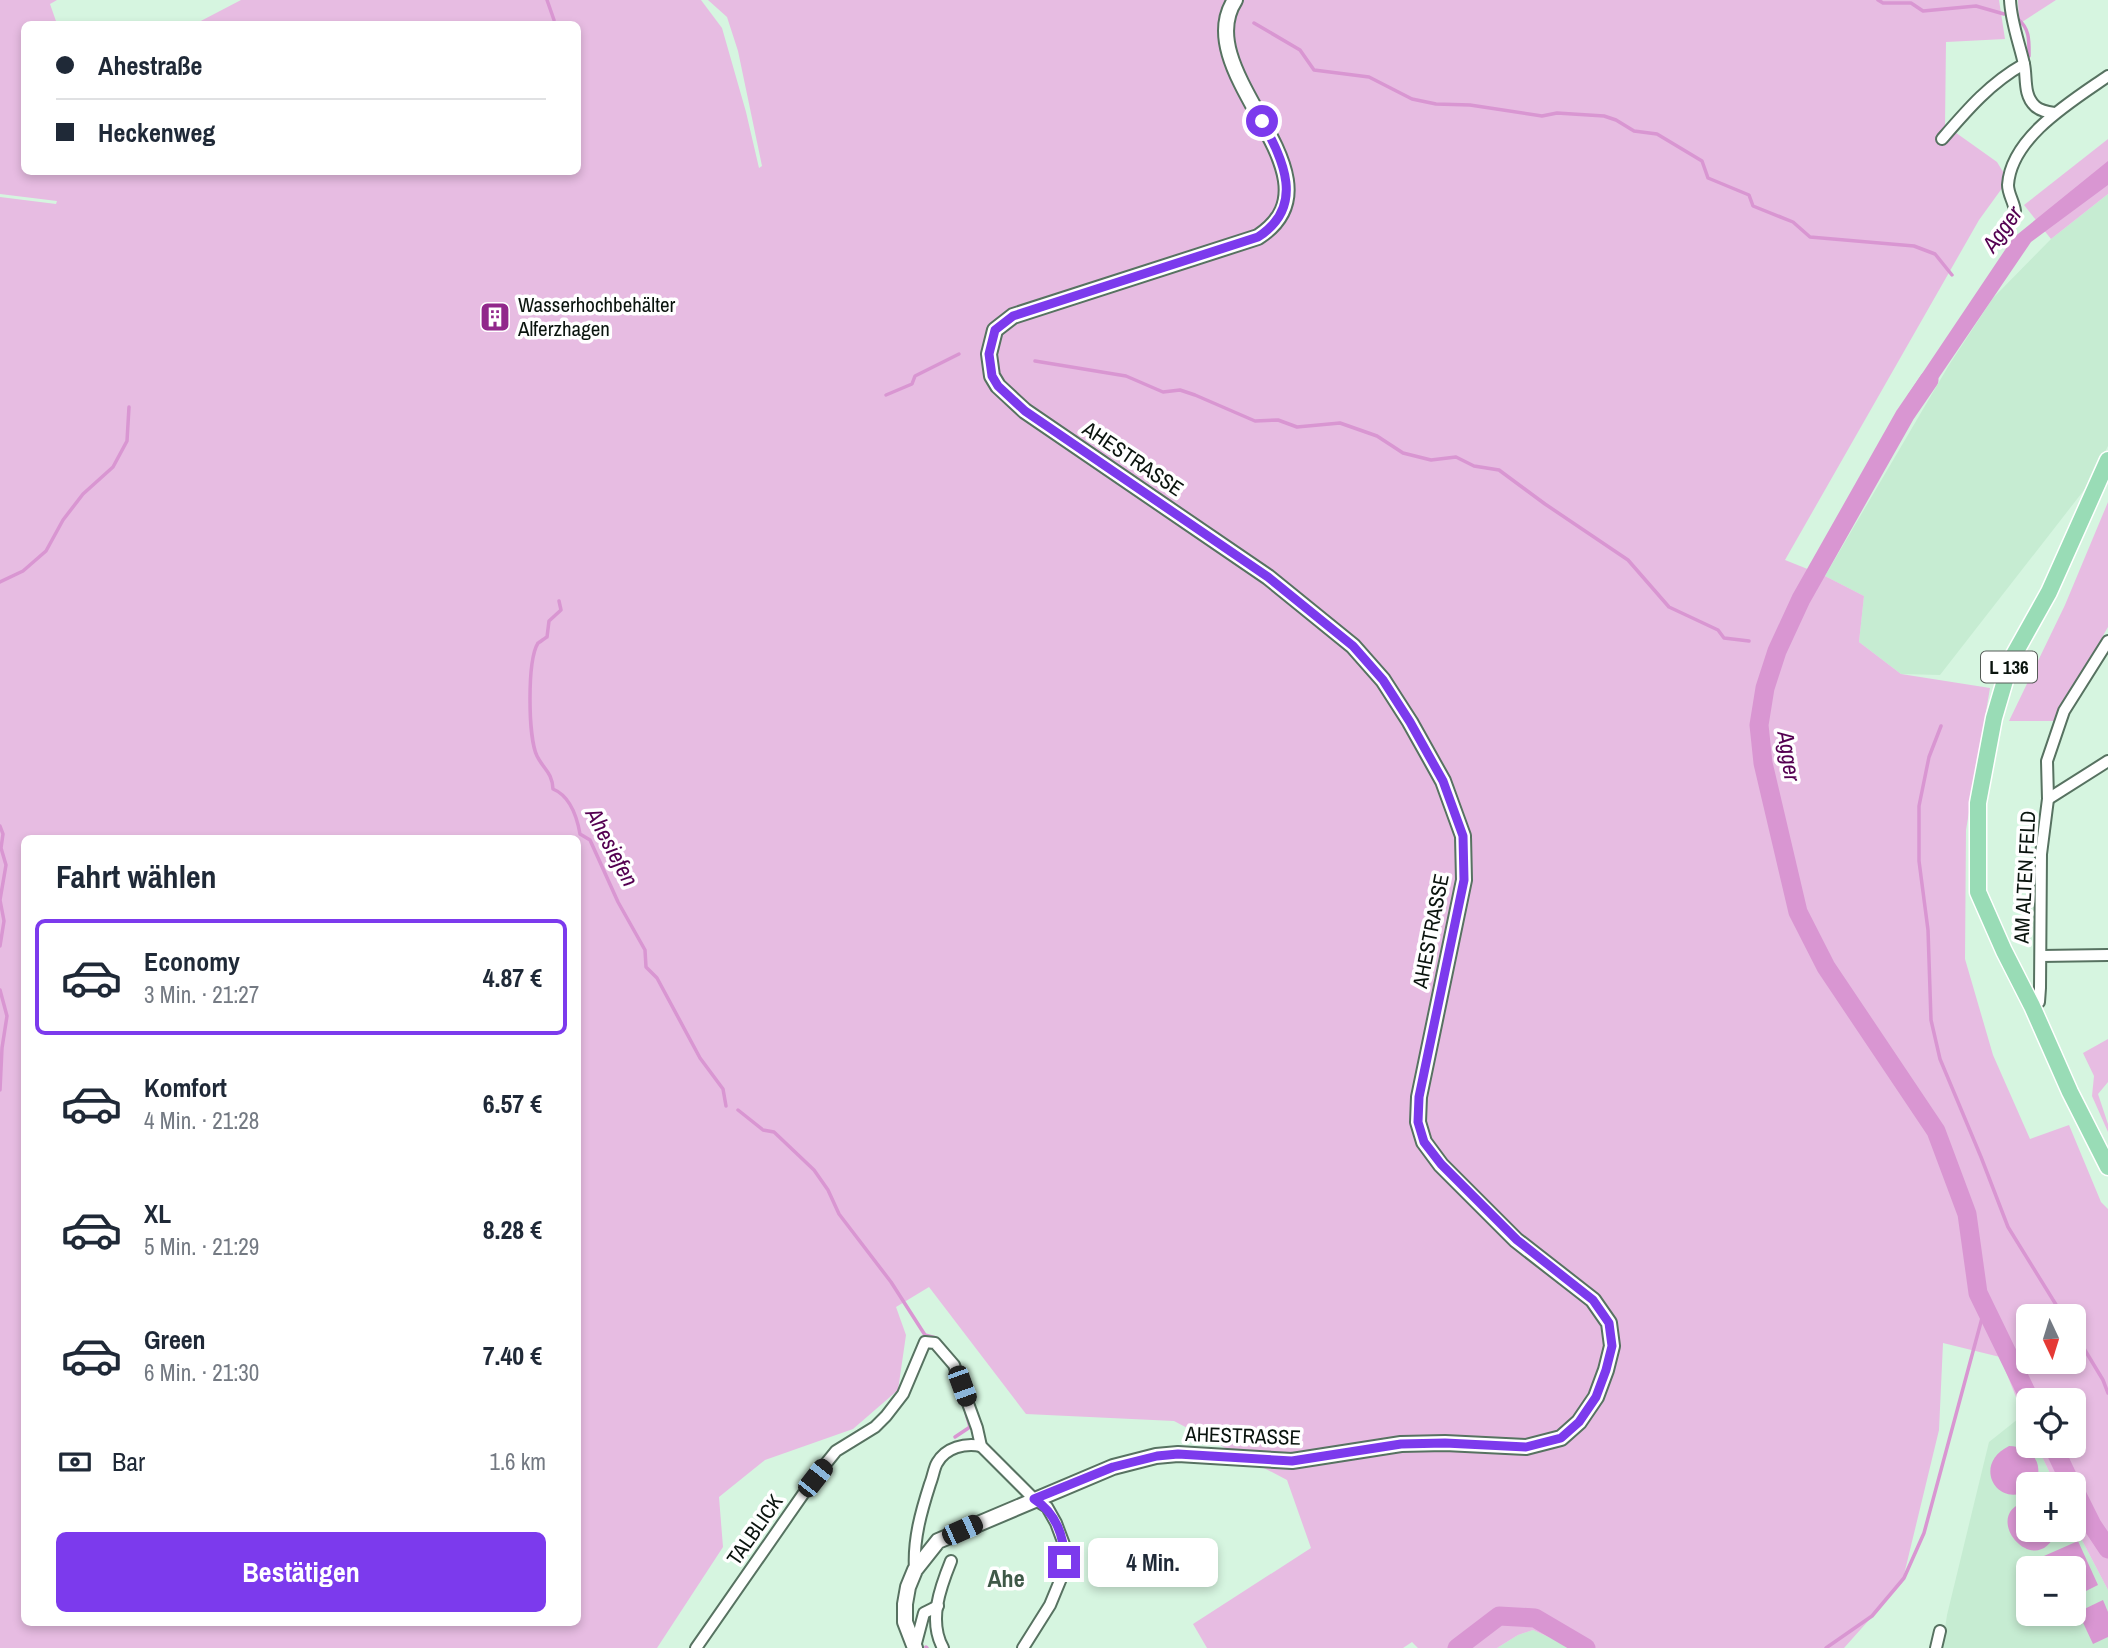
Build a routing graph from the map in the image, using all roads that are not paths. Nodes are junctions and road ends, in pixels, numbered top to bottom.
1 (1235, 0) edge
2 (2010, 0) edge
3 (2024, 64) junction
4 (2108, 76) edge
5 (2055, 113) junction
6 (1942, 139) dead end
7 (2015, 211) dead end
8 (2108, 460) edge
9 (2108, 641) edge
10 (2108, 761) edge
11 (2048, 799) junction
12 (2108, 955) edge
13 (2041, 957) junction
14 (2032, 1006) junction
15 (2108, 1167) edge
16 (981, 1446) junction
17 (1034, 1499) junction
18 (951, 1561) dead end
19 (915, 1570) junction
20 (938, 1606) junction
21 (1940, 1631) dead end
22 (696, 1648) edge
23 (915, 1648) edge
24 (943, 1648) edge
25 (1023, 1648) edge
26 (1936, 1648) edge

1 - 17 main road, AHESTRASSE
2 - 3 street
3 - 5 street
3 - 6 street
4 - 5 street
5 - 7 street
8 - 14 main road, L 136
9 - 11 street, AM ALTEN FELD
10 - 11 street, AM ALTEN FELD
11 - 13 street, AM ALTEN FELD
12 - 13 street, AM ALTEN FELD
13 - 14 street, AM ALTEN FELD
14 - 15 main road, L 136
16 - 17 street, TALBLICK
16 - 19 street
16 - 22 street, TALBLICK
17 - 19 main road, AHESTRASSE
17 - 25 street, TALBLICK
18 - 20 street
19 - 23 main road, AHESTRASSE
20 - 23 street
20 - 24 street
21 - 26 street

